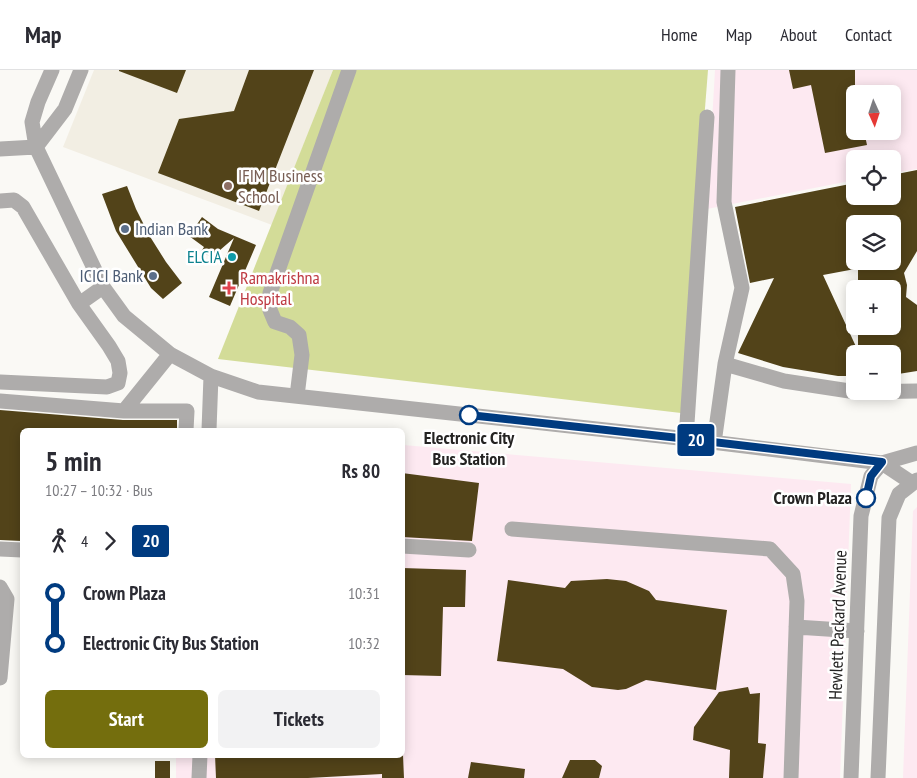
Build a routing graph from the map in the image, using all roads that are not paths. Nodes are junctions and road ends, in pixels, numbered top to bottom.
1 (52, 70) edge
2 (81, 70) edge
3 (349, 70) edge
4 (728, 70) edge
5 (707, 117) dead end
6 (36, 147) junction
7 (0, 149) edge
8 (0, 201) edge
9 (103, 287) junction
10 (79, 304) junction
11 (170, 354) junction
12 (725, 364) junction
13 (211, 376) junction
14 (0, 382) edge
15 (917, 391) edge
16 (297, 396) junction
17 (0, 401) edge
18 (124, 411) junction
19 (186, 428) edge
20 (209, 428) edge
21 (686, 439) junction
22 (714, 442) junction
23 (917, 453) edge
24 (882, 462) junction
25 (915, 481) edge
26 (512, 529) dead end
27 (405, 546) edge
28 (0, 549) edge
29 (20, 550) edge
30 (470, 550) dead end
31 (0, 587) edge
32 (796, 627) junction
33 (857, 631) junction
34 (0, 678) edge
35 (200, 758) edge
36 (200, 778) edge
37 (791, 778) edge
38 (851, 778) edge
39 (878, 778) edge

1 - 6 street
2 - 6 street
3 - 16 street
4 - 12 street
5 - 21 street
6 - 7 street
6 - 9 street
8 - 10 street
9 - 10 street
9 - 11 street
10 - 14 street
11 - 13 street
11 - 18 street
12 - 15 street
12 - 22 street
13 - 16 street
13 - 20 street
16 - 21 street
17 - 18 street
18 - 19 street
21 - 22 street
22 - 24 street
23 - 24 street
24 - 25 street
24 - 33 street, Hewlett Packard Avenue
25 - 39 street
26 - 32 street
27 - 30 street
28 - 29 street
31 - 34 street
32 - 33 street
32 - 37 street
33 - 38 street, Hewlett Packard Avenue
35 - 36 street

